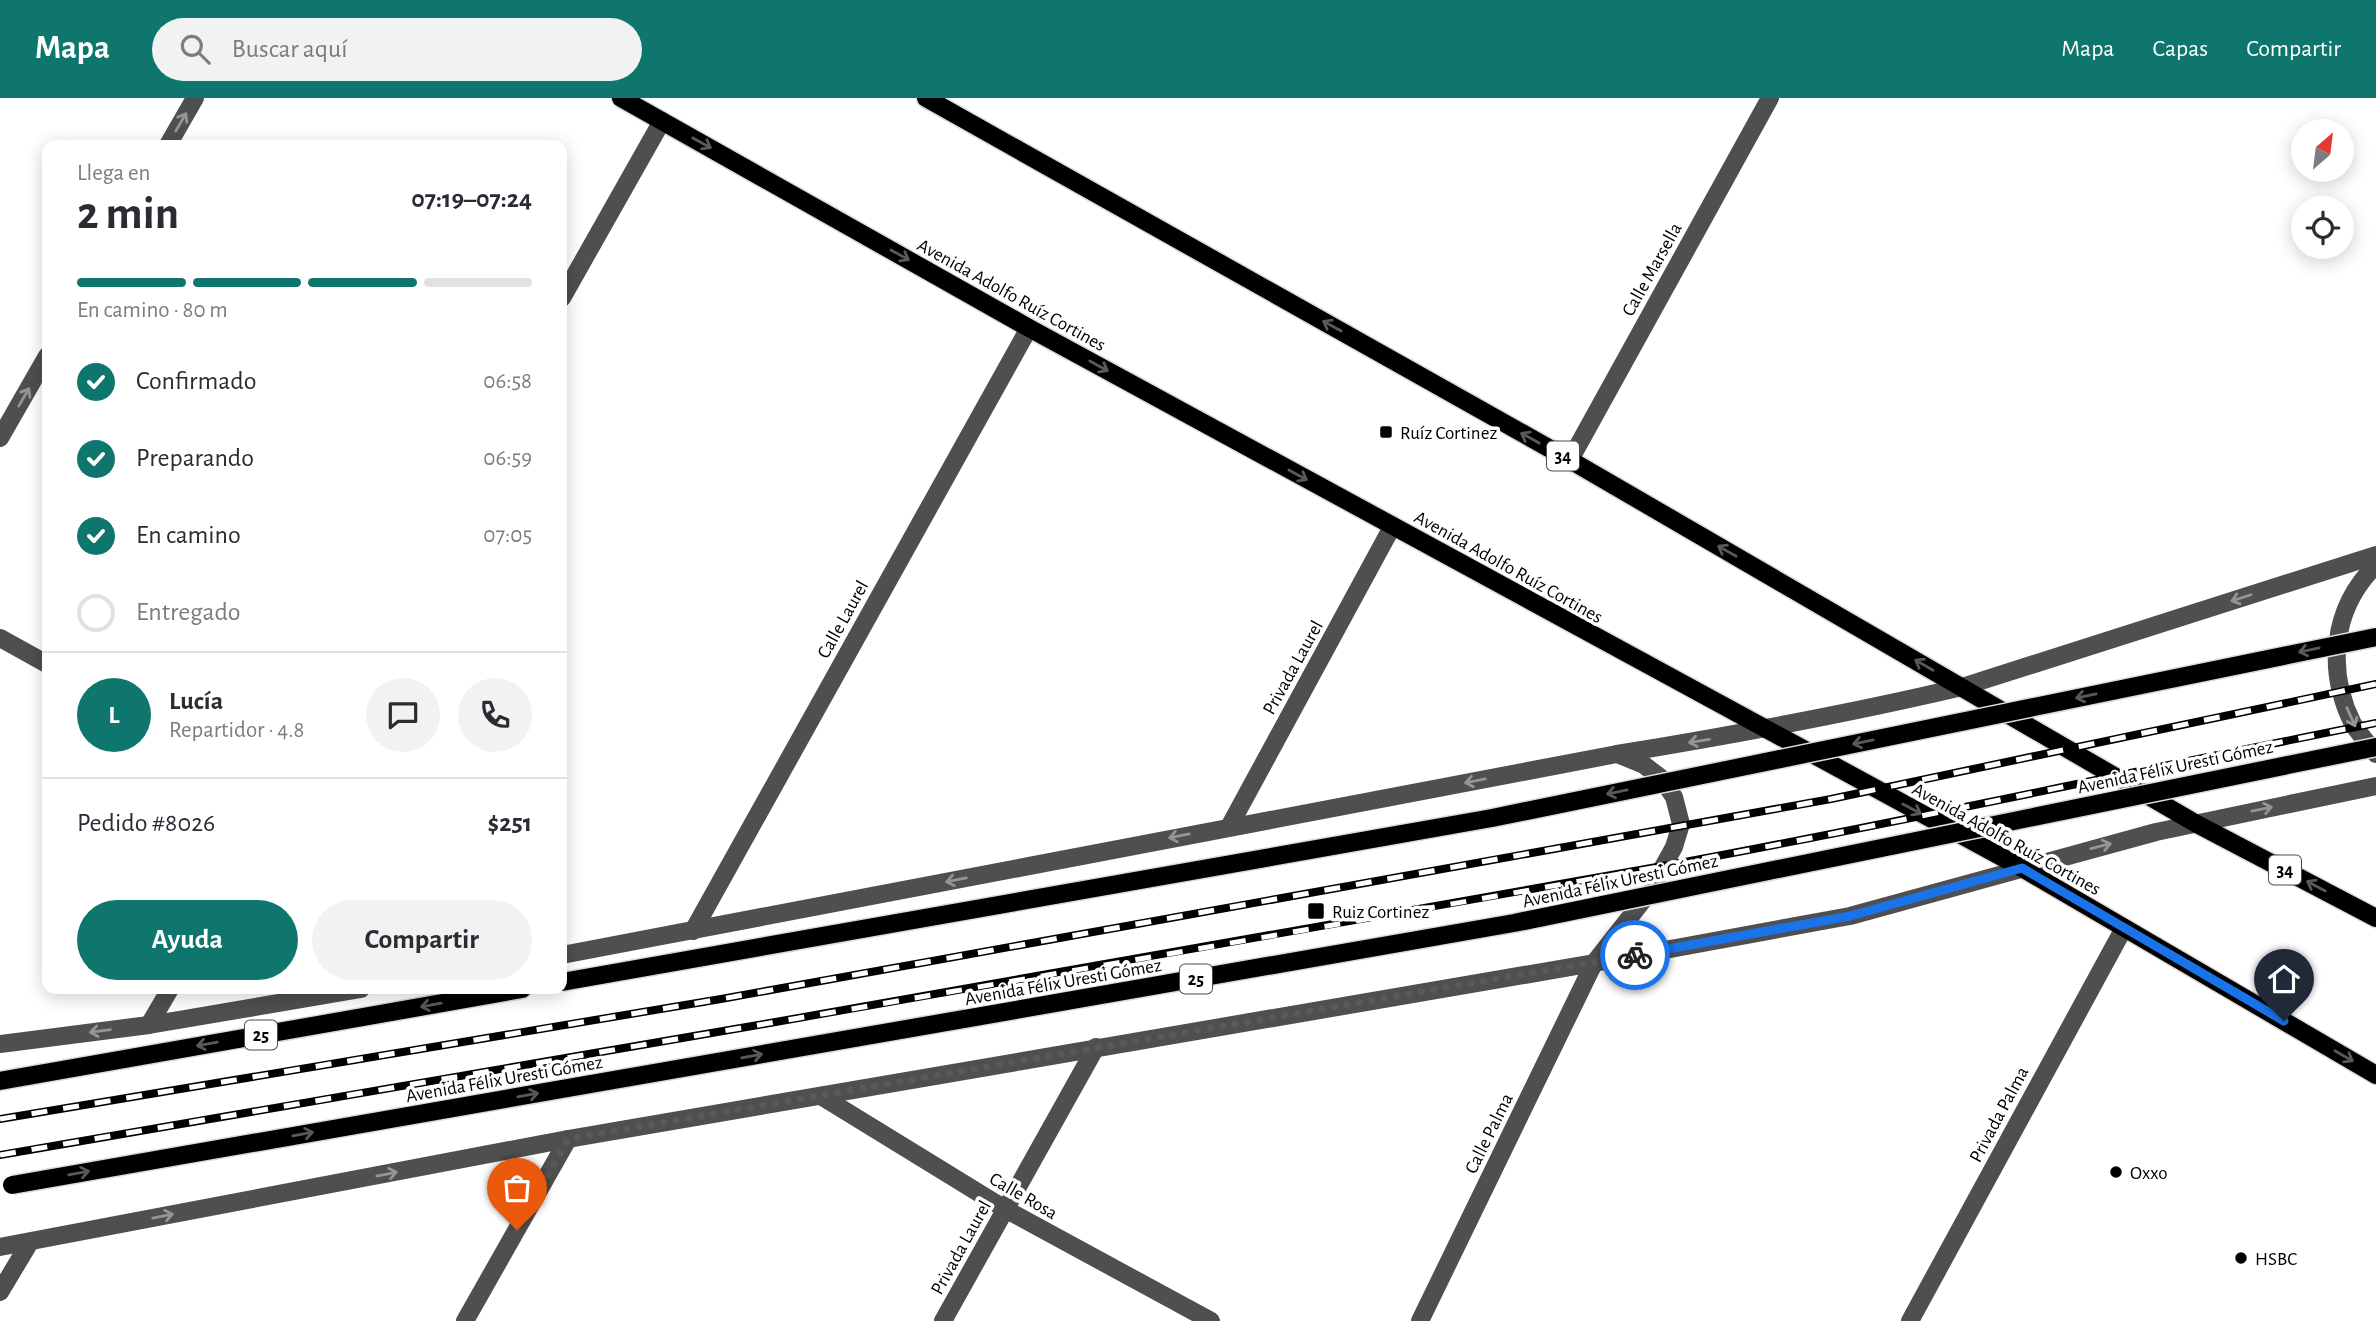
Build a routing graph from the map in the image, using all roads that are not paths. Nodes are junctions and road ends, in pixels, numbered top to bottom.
1 (195, 98) edge
2 (621, 98) edge
3 (926, 98) edge
4 (1770, 98) edge
5 (662, 121) junction
6 (171, 140) edge
7 (567, 289) edge
8 (1029, 328) junction
9 (42, 365) edge
10 (0, 439) edge
11 (1570, 460) junction
12 (1392, 527) junction
13 (2376, 555) edge
14 (2376, 565) edge
15 (2376, 637) edge
16 (0, 638) edge
17 (42, 661) edge
18 (1962, 687) junction
19 (1766, 730) junction
20 (2376, 747) edge
21 (1617, 754) junction
22 (2376, 754) edge
23 (2376, 786) edge
24 (2195, 822) junction
25 (1229, 827) junction
26 (2022, 868) junction
27 (2376, 918) edge
28 (2124, 928) junction
29 (693, 931) junction
30 (567, 954) edge
31 (1594, 963) junction
32 (567, 981) edge
33 (167, 994) edge
34 (331, 994) edge
35 (494, 994) edge
36 (149, 1025) junction
37 (0, 1044) edge
38 (1096, 1047) junction
39 (2376, 1075) edge
40 (0, 1081) edge
41 (821, 1096) junction
42 (568, 1139) junction
43 (6, 1186) edge
44 (1005, 1209) junction
45 (30, 1242) junction
46 (0, 1247) edge
47 (0, 1292) edge
48 (465, 1321) edge
49 (943, 1321) edge
50 (1211, 1321) edge
51 (1420, 1321) edge
52 (1910, 1321) edge

6 -> 1 street
2 - 5 main road, Avenida Adolfo Ruíz Cortines
11 -> 3 main road, 34
4 - 11 street, Calle Marsella
5 - 7 street
5 -> 8 main road, Avenida Adolfo Ruíz Cortines
8 -> 12 main road, Avenida Adolfo Ruíz Cortines
8 - 29 street, Calle Laurel
10 -> 9 street
18 -> 11 main road, 34
12 - 19 main road, Avenida Adolfo Ruíz Cortines
12 - 25 street, Privada Laurel
13 -> 18 street
14 -> 22 street
15 -> 32 main road, bridge
16 - 17 street
18 - 19 street
18 - 24 main road, 34
19 -> 21 street
19 -> 26 main road, Avenida Adolfo Ruíz Cortines
43 -> 20 main road, Avenida Félix Uresti Gómez / 25, bridge
21 -> 25 street
21 - 31 street, Calle Palma
24 -> 23 street
26 -> 24 street
27 -> 24 main road, 34
25 -> 29 street
26 - 28 main road, Avenida Adolfo Ruíz Cortines
26 - 31 street
28 -> 39 main road, Avenida Adolfo Ruíz Cortines
28 - 52 street, Privada Palma
29 - 30 street
31 - 38 street
31 - 51 street, Calle Palma
33 - 36 street
34 - 36 street
35 -> 40 main road, 25
36 -> 37 street
38 - 41 street
38 - 44 street, Privada Laurel
41 - 42 street
41 - 44 street, Calle Rosa
45 -> 42 street
42 - 48 street
44 - 49 street, Privada Laurel
44 - 50 street, Calle Rosa
45 - 46 street
45 - 47 street

